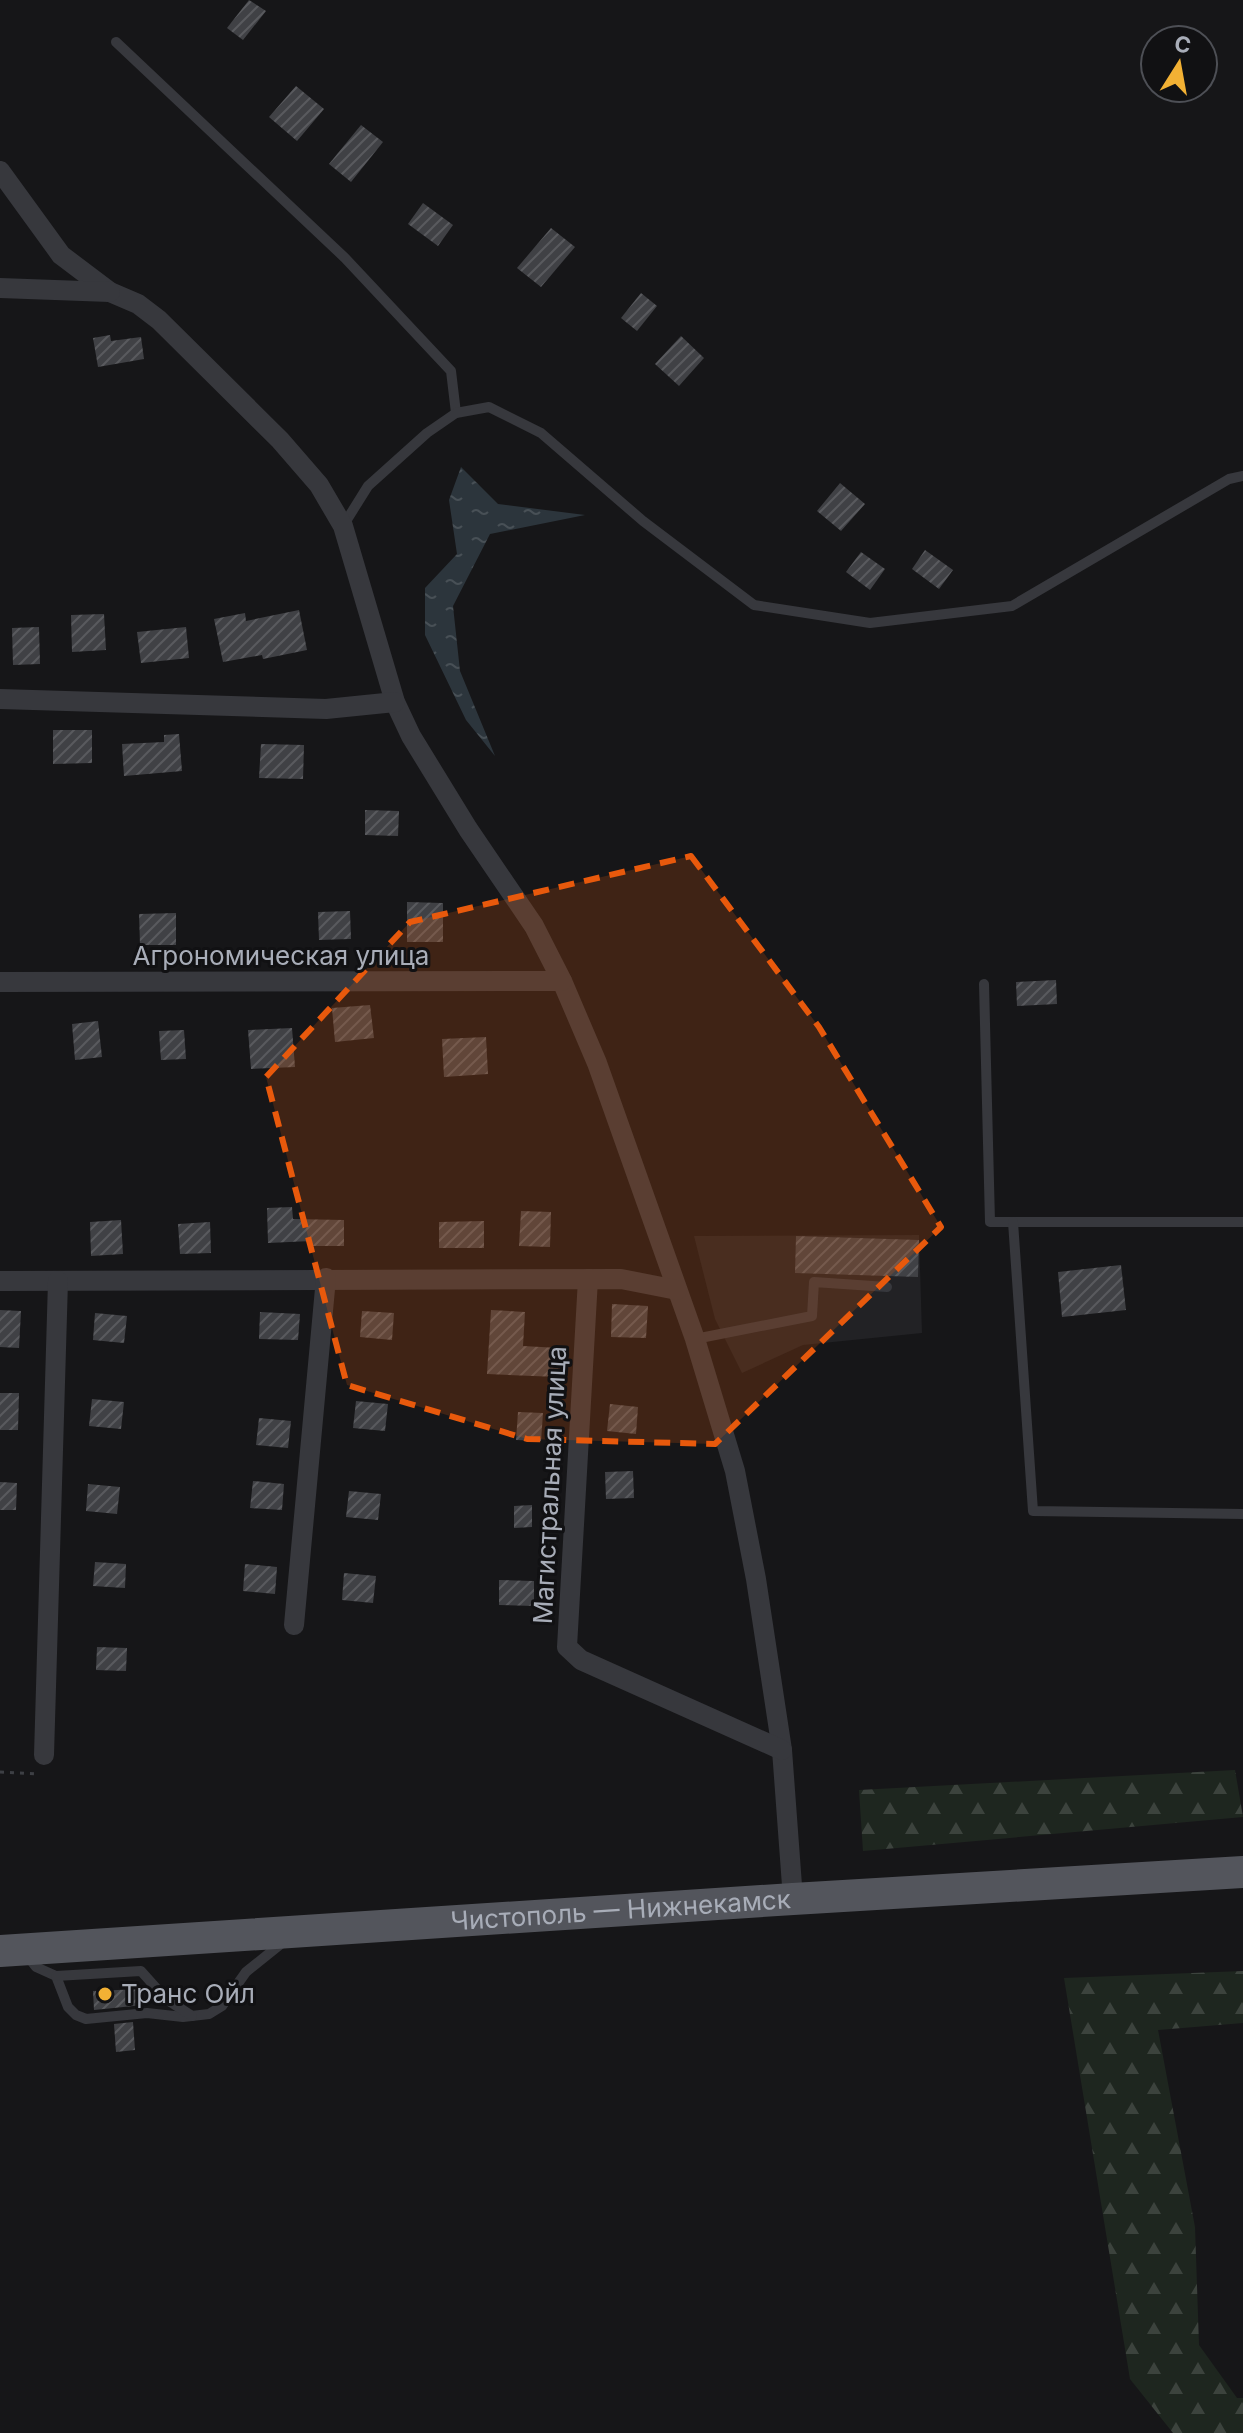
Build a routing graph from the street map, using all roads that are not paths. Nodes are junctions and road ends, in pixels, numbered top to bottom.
1 (116, 42) dead end
2 (0, 171) edge
3 (0, 288) edge
4 (110, 292) junction
5 (456, 413) junction
6 (1243, 476) edge
7 (343, 526) junction
8 (0, 699) edge
9 (395, 702) junction
10 (562, 981) junction
11 (0, 982) edge
12 (984, 984) dead end
13 (1013, 1222) junction
14 (1243, 1222) edge
15 (326, 1278) junction
16 (588, 1279) junction
17 (0, 1281) edge
18 (58, 1281) junction
19 (887, 1287) dead end
20 (677, 1290) junction
21 (695, 1339) junction
22 (1243, 1514) edge
23 (294, 1625) dead end
24 (782, 1750) junction
25 (44, 1755) road end
26 (1243, 1872) edge
27 (793, 1899) junction
28 (298, 1931) junction
29 (11, 1950) edge
30 (56, 1976) junction
31 (192, 2016) junction

1 - 5 lane
2 - 4 street
3 - 4 street
4 - 7 street
5 - 6 lane
5 - 7 lane
7 - 9 street
8 - 9 street
9 - 10 street
10 - 11 street, Агрономическая улица
10 - 20 street
12 - 13 lane
13 - 14 lane
13 - 22 lane
15 - 16 street
15 - 18 street
15 - 23 street
16 - 20 street
16 - 24 street, Магистральная улица
17 - 18 street
18 - 25 street
19 - 21 lane
20 - 21 street
21 - 24 street
24 - 27 street
26 - 27 main road, Чистополь — Нижнекамск
27 - 28 main road, Чистополь — Нижнекамск
28 - 29 main road, Чистополь — Нижнекамск
28 - 31 lane
29 - 30 lane
30 - 31 lane
30 - 31 lane

